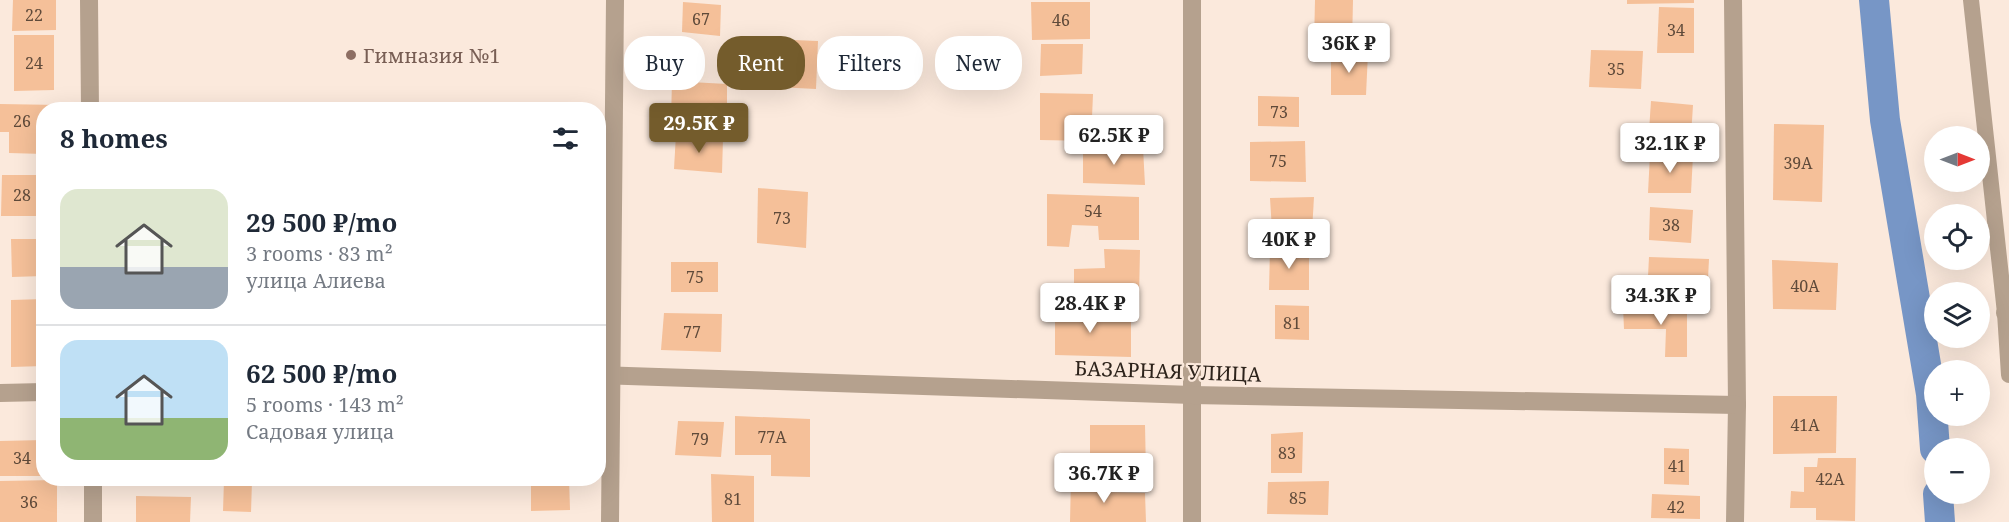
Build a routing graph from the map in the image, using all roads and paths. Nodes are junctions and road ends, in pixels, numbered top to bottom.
1 (89, 0) edge
2 (615, 0) edge
3 (1192, 0) edge
4 (1733, 0) edge
5 (1971, 0) edge
6 (90, 102) edge
7 (606, 307) edge
8 (2007, 313) edge
9 (606, 375) edge
10 (2009, 375) edge
11 (36, 392) edge
12 (0, 393) edge
13 (1192, 395) junction
14 (1737, 405) junction
15 (606, 424) edge
16 (93, 486) edge
17 (93, 522) edge
18 (610, 522) edge
19 (1192, 522) edge
20 (1736, 522) edge

1 - 6 street
2 - 7 street
3 - 13 street
4 - 14 street
5 - 8 lane
8 - 10 lane
9 - 13 street, БАЗАРНАЯ УЛИЦА
11 - 12 street
13 - 14 street, БАЗАРНАЯ УЛИЦА
13 - 19 street
14 - 20 street
15 - 18 street
16 - 17 street

